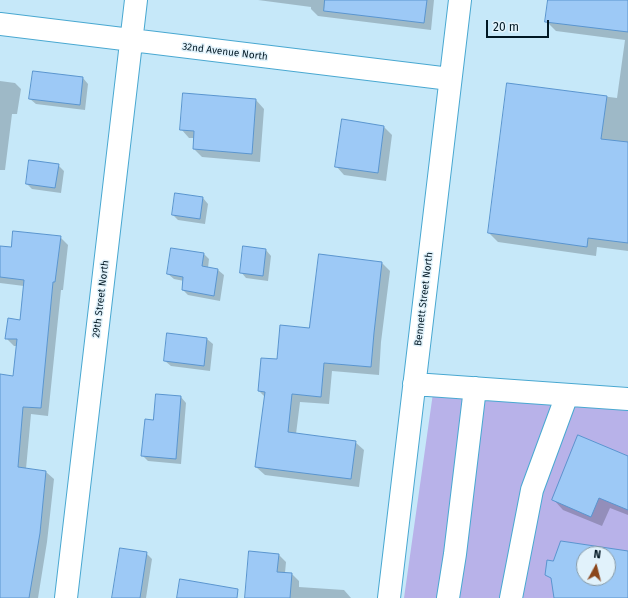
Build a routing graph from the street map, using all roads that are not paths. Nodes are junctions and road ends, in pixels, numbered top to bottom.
1 (136, 0) edge
2 (460, 0) edge
3 (0, 24) edge
4 (131, 40) junction
5 (450, 79) junction
6 (414, 384) junction
7 (474, 388) junction
8 (567, 395) junction
9 (628, 399) edge
10 (66, 598) edge
11 (389, 598) edge
12 (448, 598) edge
13 (511, 598) edge

1 - 4 street, 29th Street North
2 - 5 street, Bennett Street North
3 - 4 street, 32nd Avenue North
4 - 5 street, 32nd Avenue North
4 - 10 street, 29th Street North
5 - 6 street, Bennett Street North
6 - 7 street
6 - 11 street, Bennett Street North
7 - 8 street
7 - 12 street
8 - 9 street
8 - 13 street

